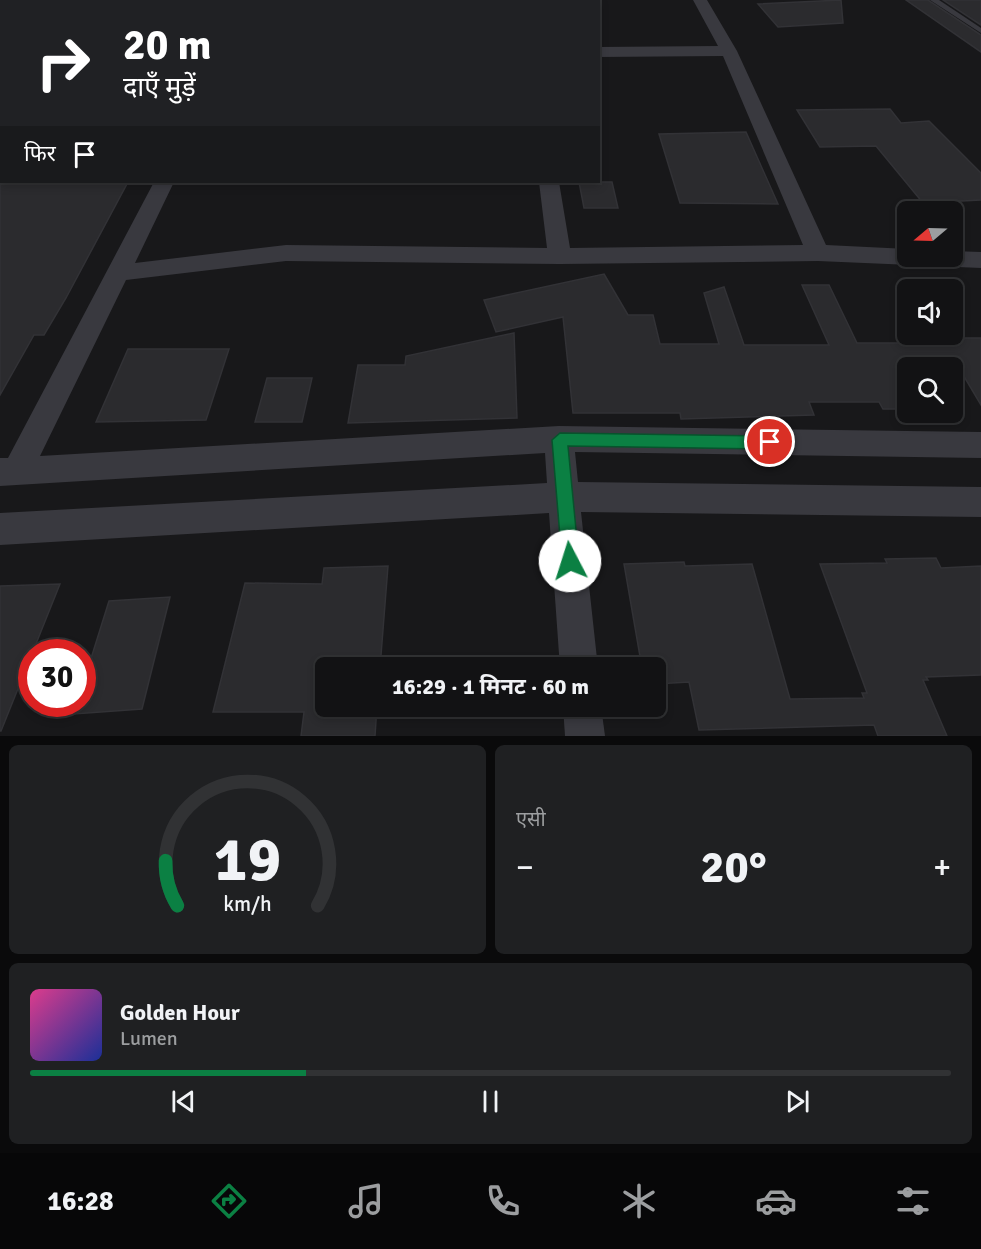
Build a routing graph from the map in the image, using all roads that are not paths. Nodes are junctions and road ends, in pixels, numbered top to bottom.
1 (700, 0) edge
2 (934, 0) edge
3 (980, 31) edge
4 (729, 51) junction
5 (600, 52) edge
6 (163, 183) edge
7 (549, 183) edge
8 (818, 253) junction
9 (560, 256) junction
10 (981, 260) edge
11 (118, 273) junction
12 (560, 440) junction
13 (981, 445) edge
14 (8, 471) edge
15 (565, 497) junction
16 (981, 502) edge
17 (0, 529) edge
18 (578, 657) edge
19 (583, 717) edge
20 (585, 736) edge

1 - 4 street
2 - 3 lane
4 - 5 street
4 - 8 street
6 - 11 street
7 - 9 street
8 - 9 street
8 - 10 street
9 - 11 street
11 - 14 street
12 - 13 street
12 - 14 street
12 - 15 street
15 - 16 street
15 - 17 street
15 - 18 street
19 - 20 street

